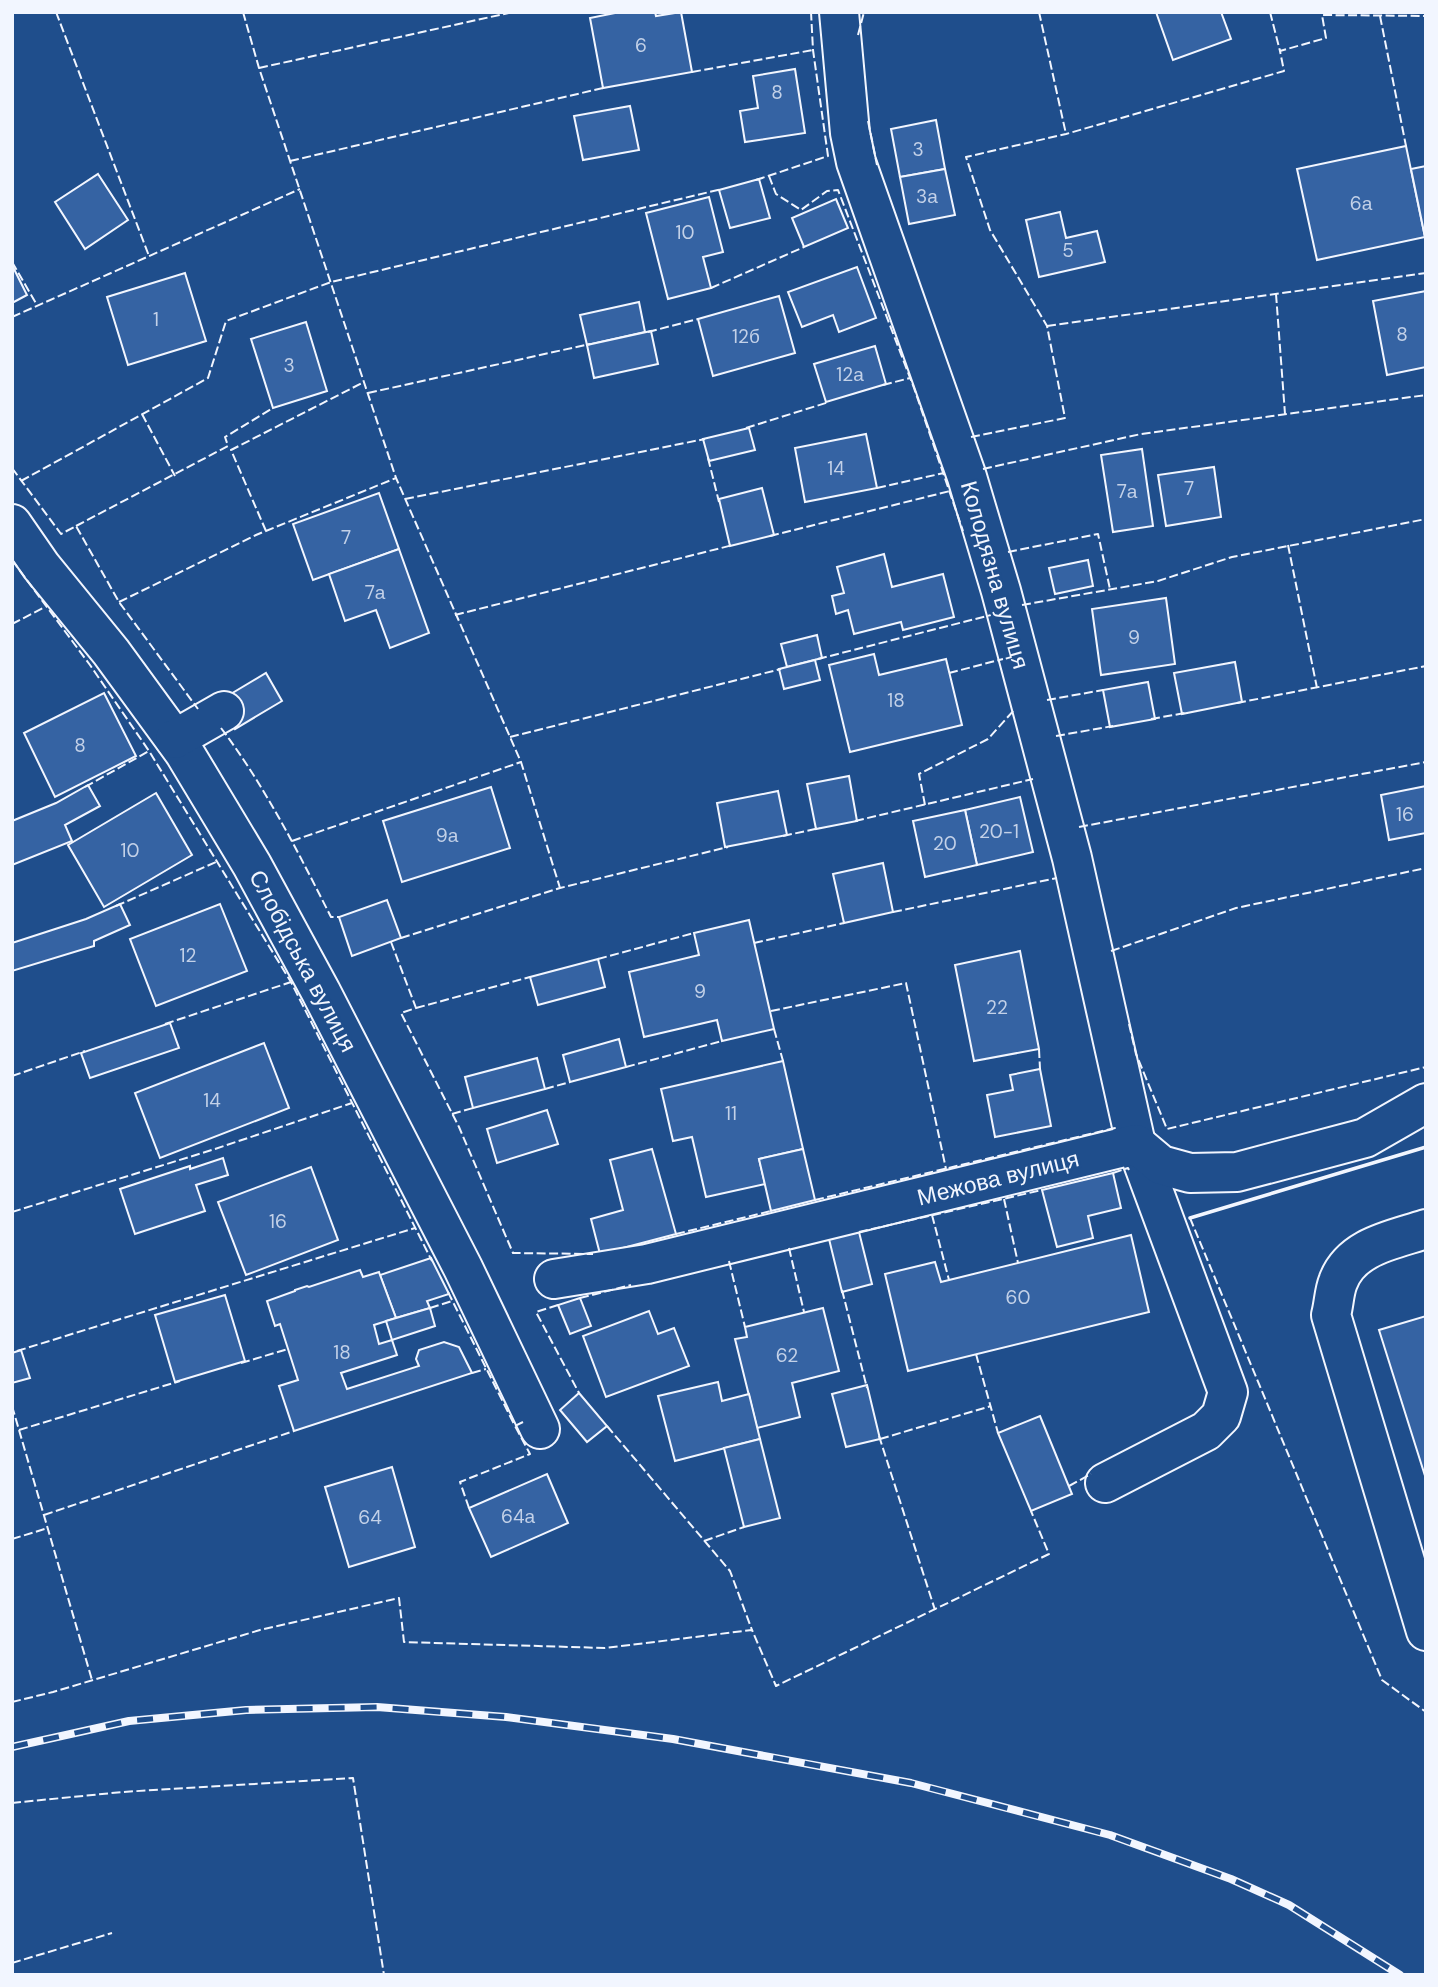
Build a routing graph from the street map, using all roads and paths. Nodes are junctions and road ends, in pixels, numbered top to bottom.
1 (839, 12) edge
2 (12, 524) edge
3 (224, 711) dead end
4 (175, 739) junction
5 (1426, 1104) edge
6 (1136, 1144) junction
7 (1426, 1229) edge
8 (554, 1279) dead end
9 (540, 1429) dead end
10 (1105, 1483) dead end
11 (1426, 1630) edge

1 - 6 street, Колодязна вулиця
2 - 4 street, Слобідська вулиця
3 - 4 street
4 - 9 street, Слобідська вулиця
5 - 6 street
6 - 8 street, Межова вулиця
6 - 10 street, Колодязна вулиця
7 - 11 street

